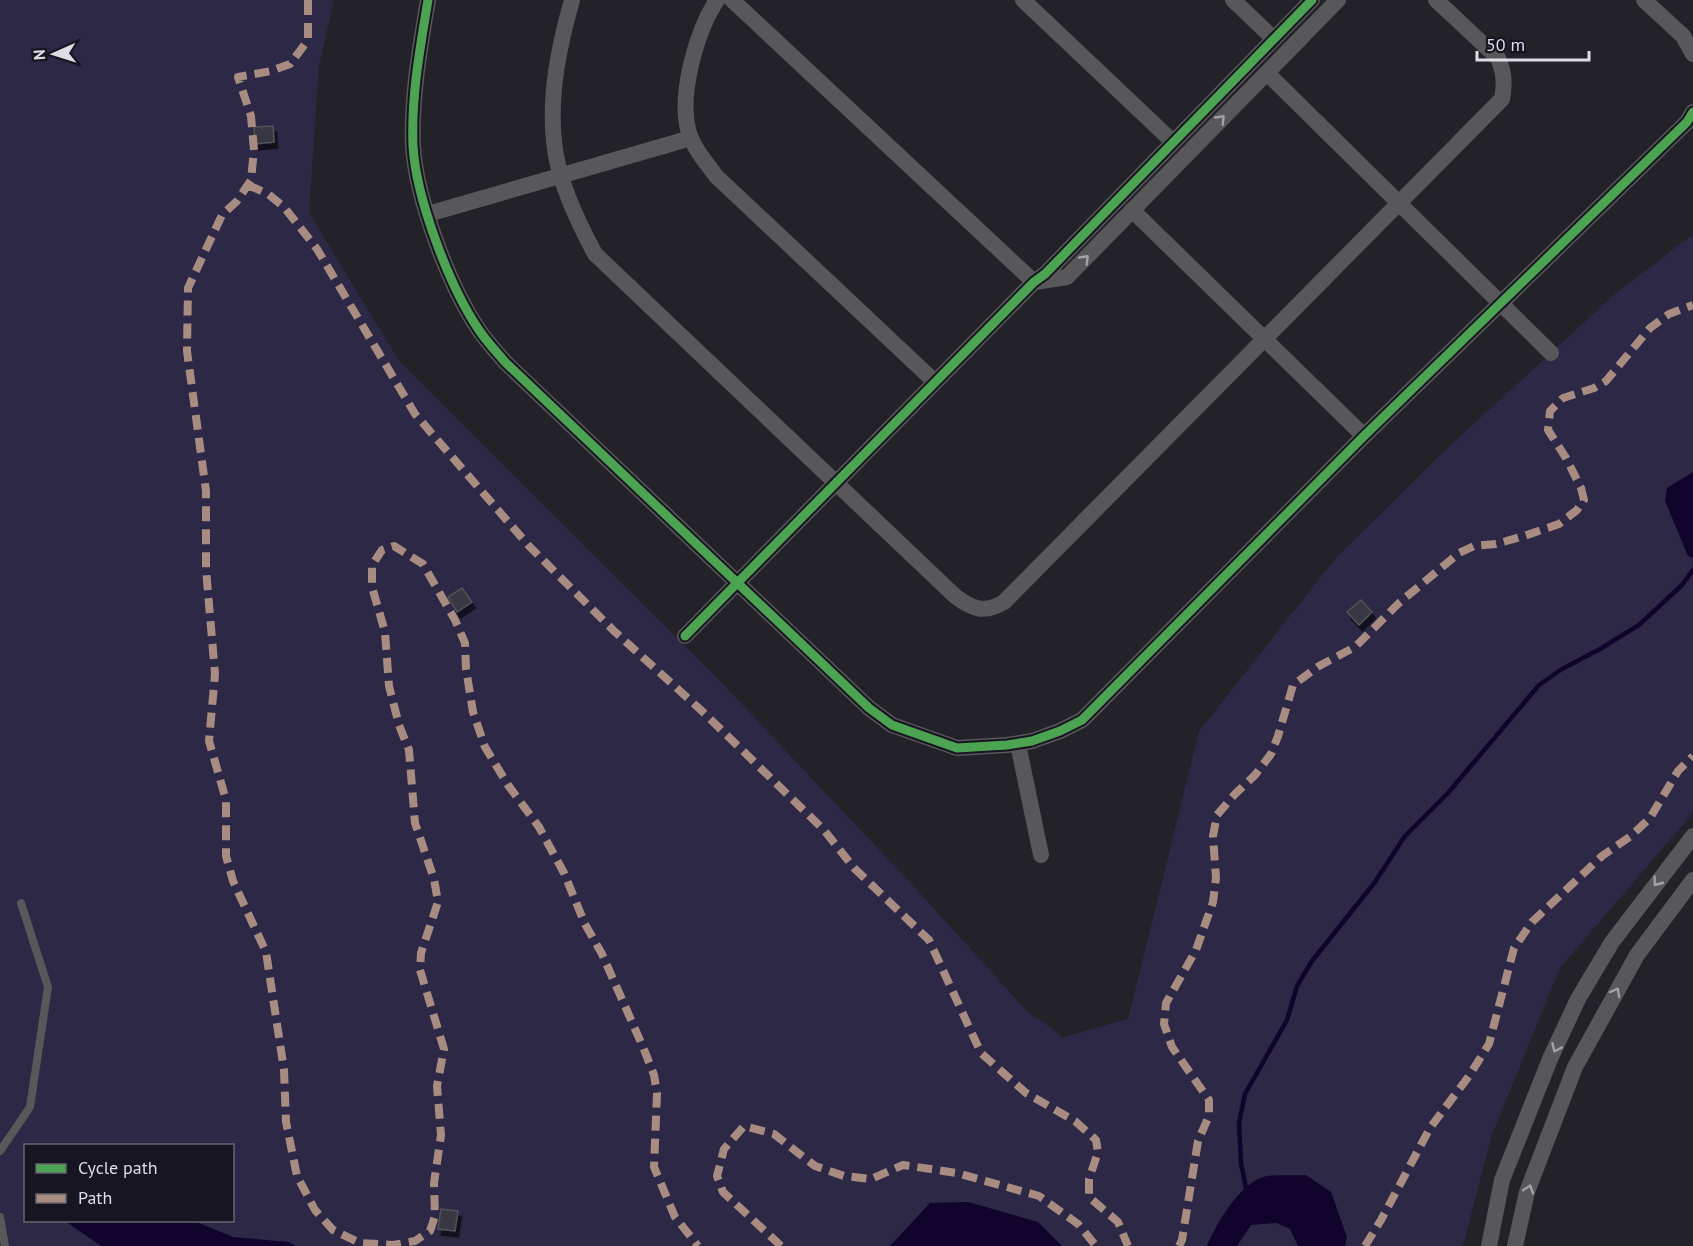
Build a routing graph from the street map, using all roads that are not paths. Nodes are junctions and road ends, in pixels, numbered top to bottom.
1 (428, 0) edge
2 (572, 0) edge
3 (717, 0) edge
4 (732, 0) edge
5 (1023, 0) edge
6 (1233, 0) edge
7 (1312, 0) edge
8 (1338, 0) edge
9 (1436, 0) edge
10 (1644, 0) edge
11 (1274, 39) junction
12 (1693, 54) edge
13 (1267, 73) junction
14 (1693, 112) edge
15 (691, 138) junction
16 (1173, 142) junction
17 (562, 175) junction
18 (1399, 203) junction
19 (1132, 210) junction
20 (428, 214) junction
21 (1034, 282) junction
22 (1500, 303) junction
23 (1264, 339) junction
24 (1551, 353) dead end
25 (935, 382) junction
26 (1364, 436) junction
27 (836, 483) junction
28 (738, 583) junction
29 (685, 636) dead end
30 (1018, 744) junction
31 (1693, 836) edge
32 (1041, 855) dead end
33 (1693, 880) edge
34 (21, 903) dead end
35 (0, 1151) edge
36 (0, 1217) edge
37 (5, 1246) edge
38 (1489, 1246) edge
39 (1515, 1246) edge

1 - 20 street
2 - 17 street
3 - 15 street
4 - 21 street
5 - 16 street
6 - 11 street
7 - 11 street
8 - 13 street
9 - 18 street
10 - 12 street
11 - 16 street
13 - 18 street
19 -> 13 street
14 - 22 street
15 - 17 street
15 - 25 street
16 - 21 street
17 - 20 street
17 - 27 street
18 - 22 street
18 - 23 street
21 -> 19 street
19 - 23 street
20 - 28 street
21 - 25 street
22 - 24 street
22 - 26 street
23 - 26 street
23 - 27 street
25 - 27 street
26 - 30 street
27 - 28 street
28 - 29 street
28 - 30 street
30 - 32 street
31 -> 38 street
39 -> 33 street
34 - 35 lane
36 - 37 lane

